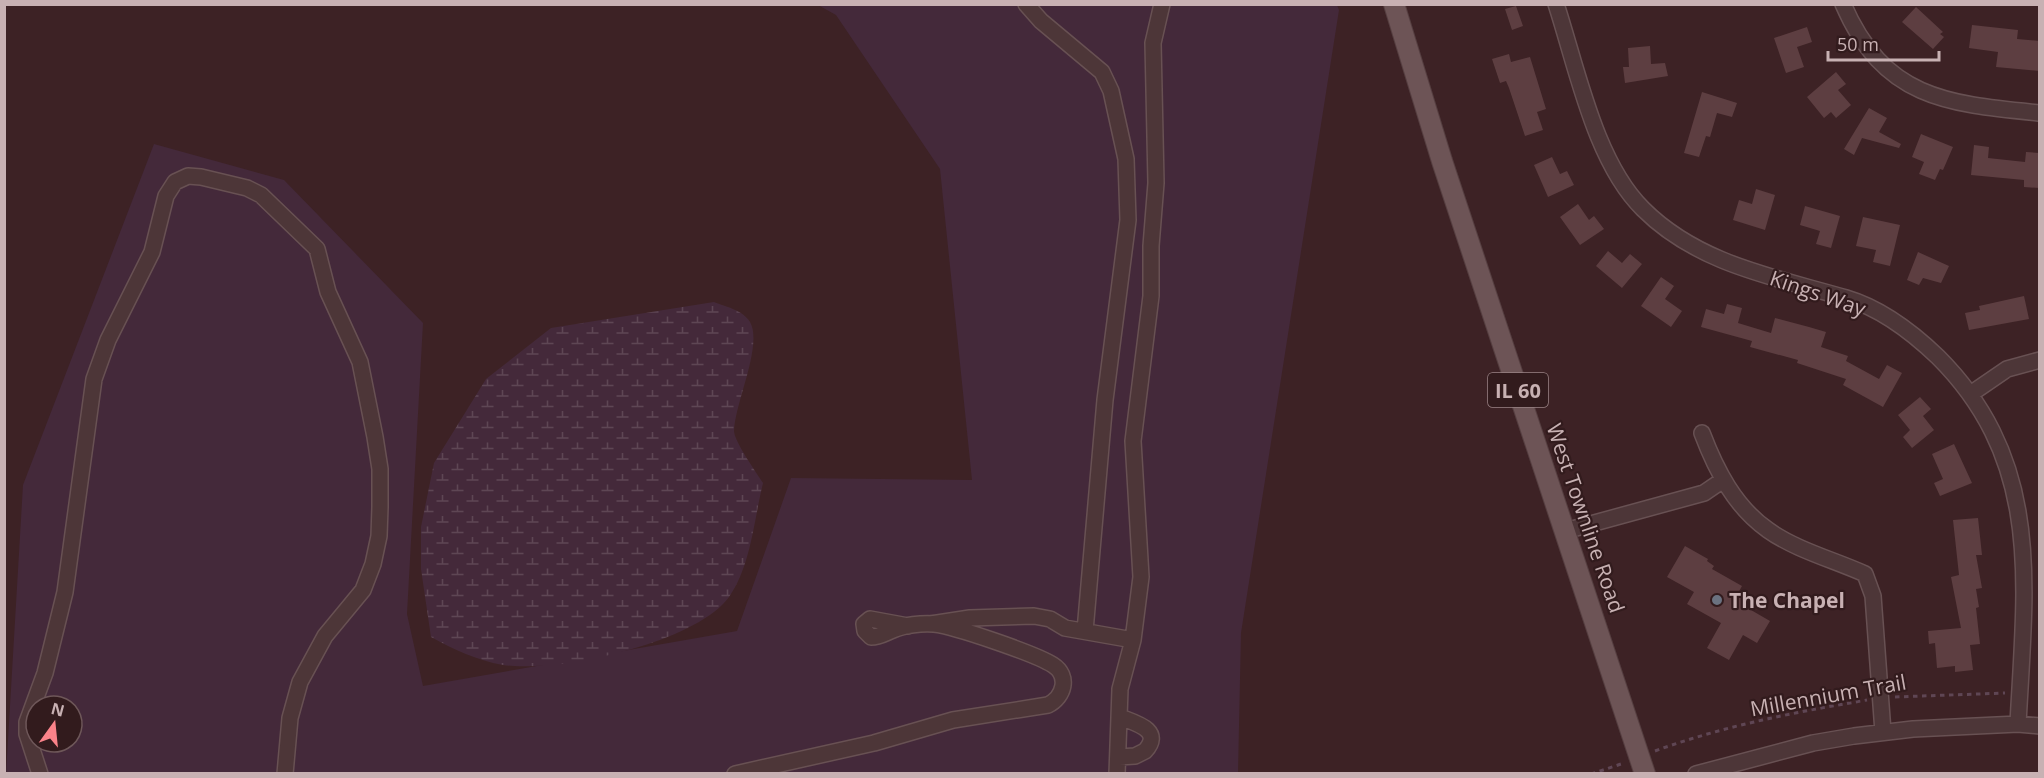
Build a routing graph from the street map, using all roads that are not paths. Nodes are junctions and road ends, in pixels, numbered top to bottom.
1 (1026, 4) edge
2 (1162, 4) edge
3 (1394, 4) edge
4 (1556, 4) edge
5 (1843, 4) edge
6 (2040, 113) edge
7 (2040, 360) edge
8 (1972, 393) junction
9 (1702, 434) dead end
10 (1723, 480) junction
11 (1565, 531) junction
12 (2032, 572) edge
13 (931, 624) junction
14 (908, 626) dead end
15 (1085, 631) junction
16 (1133, 640) junction
17 (1119, 717) junction
18 (2018, 724) junction
19 (2040, 726) edge
20 (1883, 732) junction
21 (1119, 757) junction
22 (40, 774) edge
23 (285, 774) edge
24 (735, 774) edge
25 (1117, 774) edge
26 (1646, 774) edge
27 (1696, 774) edge

1 - 15 street
2 - 16 street
3 - 11 main road, West Townline Road / IL 60
4 - 8 street, Kings Way
5 - 6 street
7 - 8 street
8 - 12 street, Kings Way
9 - 10 street
10 - 11 street
10 - 20 street
11 - 26 main road, West Townline Road / IL 60
12 - 18 street, Kings Way
13 - 14 street
13 - 15 street
13 - 24 street
15 - 16 street
16 - 17 street
17 - 21 street
17 - 21 street
18 - 19 street
18 - 20 street
20 - 27 street
21 - 25 street
22 - 23 street

